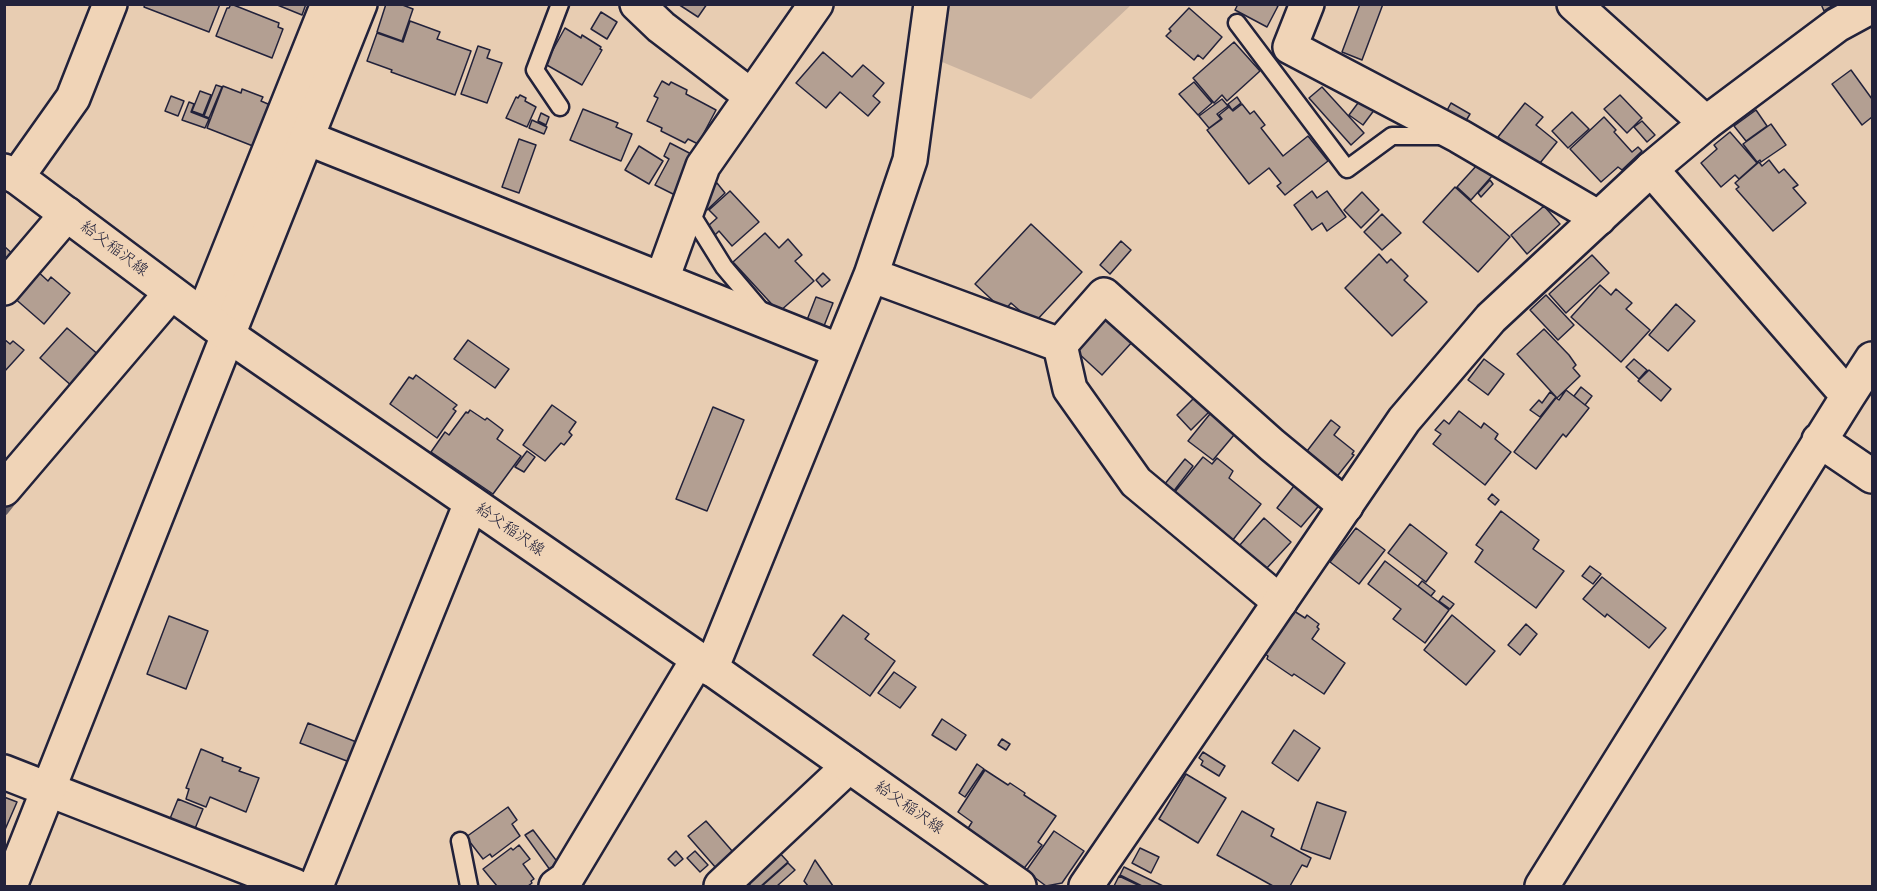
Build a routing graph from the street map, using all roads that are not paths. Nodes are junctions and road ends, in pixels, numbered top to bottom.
1 (110, 4) edge
2 (328, 4) edge
3 (360, 4) edge
4 (560, 4) edge
5 (637, 4) edge
6 (816, 4) edge
7 (931, 4) edge
8 (1307, 4) edge
9 (1574, 4) edge
10 (1872, 6) edge
11 (1237, 24) dead end
12 (1290, 47) junction
13 (1278, 78) junction
14 (752, 96) junction
15 (561, 107) dead end
16 (1706, 123) junction
17 (1459, 136) junction
18 (307, 138) junction
19 (1651, 169) junction
20 (9, 176) edge
21 (687, 209) junction
22 (67, 214) junction
23 (1599, 218) junction
24 (871, 275) junction
25 (662, 279) junction
26 (4, 288) edge
27 (171, 293) junction
28 (770, 322) junction
29 (215, 326) junction
30 (1060, 345) junction
31 (840, 351) junction
32 (1872, 358) edge
33 (1848, 396) junction
34 (1819, 440) junction
35 (1872, 476) edge
36 (4, 489) edge
37 (471, 503) junction
38 (1346, 506) junction
39 (1280, 602) junction
40 (704, 664) junction
41 (849, 766) junction
42 (4, 772) edge
43 (49, 789) junction
44 (460, 841) dead end
45 (10, 886) edge
46 (296, 886) edge
47 (316, 886) edge
48 (469, 886) edge
49 (556, 886) edge
50 (721, 886) edge
51 (1019, 886) edge
52 (1086, 886) edge
53 (1542, 886) edge

1 - 20 street
2 - 29 street
3 - 18 street
4 - 15 lane
5 - 14 street
6 - 14 street
7 - 24 street
8 - 12 street
9 - 16 street
10 - 16 street
11 - 13 lane
12 - 13 lane
12 - 17 street
13 - 17 lane
14 - 21 street
16 - 19 street
17 - 23 street
18 - 25 street
18 - 29 street
19 - 23 street
19 - 33 street
20 - 22 street, 給父稲沢線
21 - 25 street
21 - 28 lane
22 - 26 street
22 - 27 street, 給父稲沢線
23 - 38 street
24 - 30 street
24 - 31 street
25 - 28 street
27 - 29 street, 給父稲沢線
27 - 36 street
28 - 31 street
29 - 37 street, 給父稲沢線
29 - 43 street
30 - 38 street
30 - 39 street
31 - 40 street
32 - 33 street
33 - 34 street
34 - 35 street
34 - 53 street
37 - 40 street, 給父稲沢線
37 - 47 street
38 - 39 street
39 - 52 street
40 - 41 street, 給父稲沢線
40 - 49 street
41 - 50 street
41 - 51 street, 給父稲沢線
42 - 43 street
43 - 45 street
43 - 46 street
44 - 48 lane

